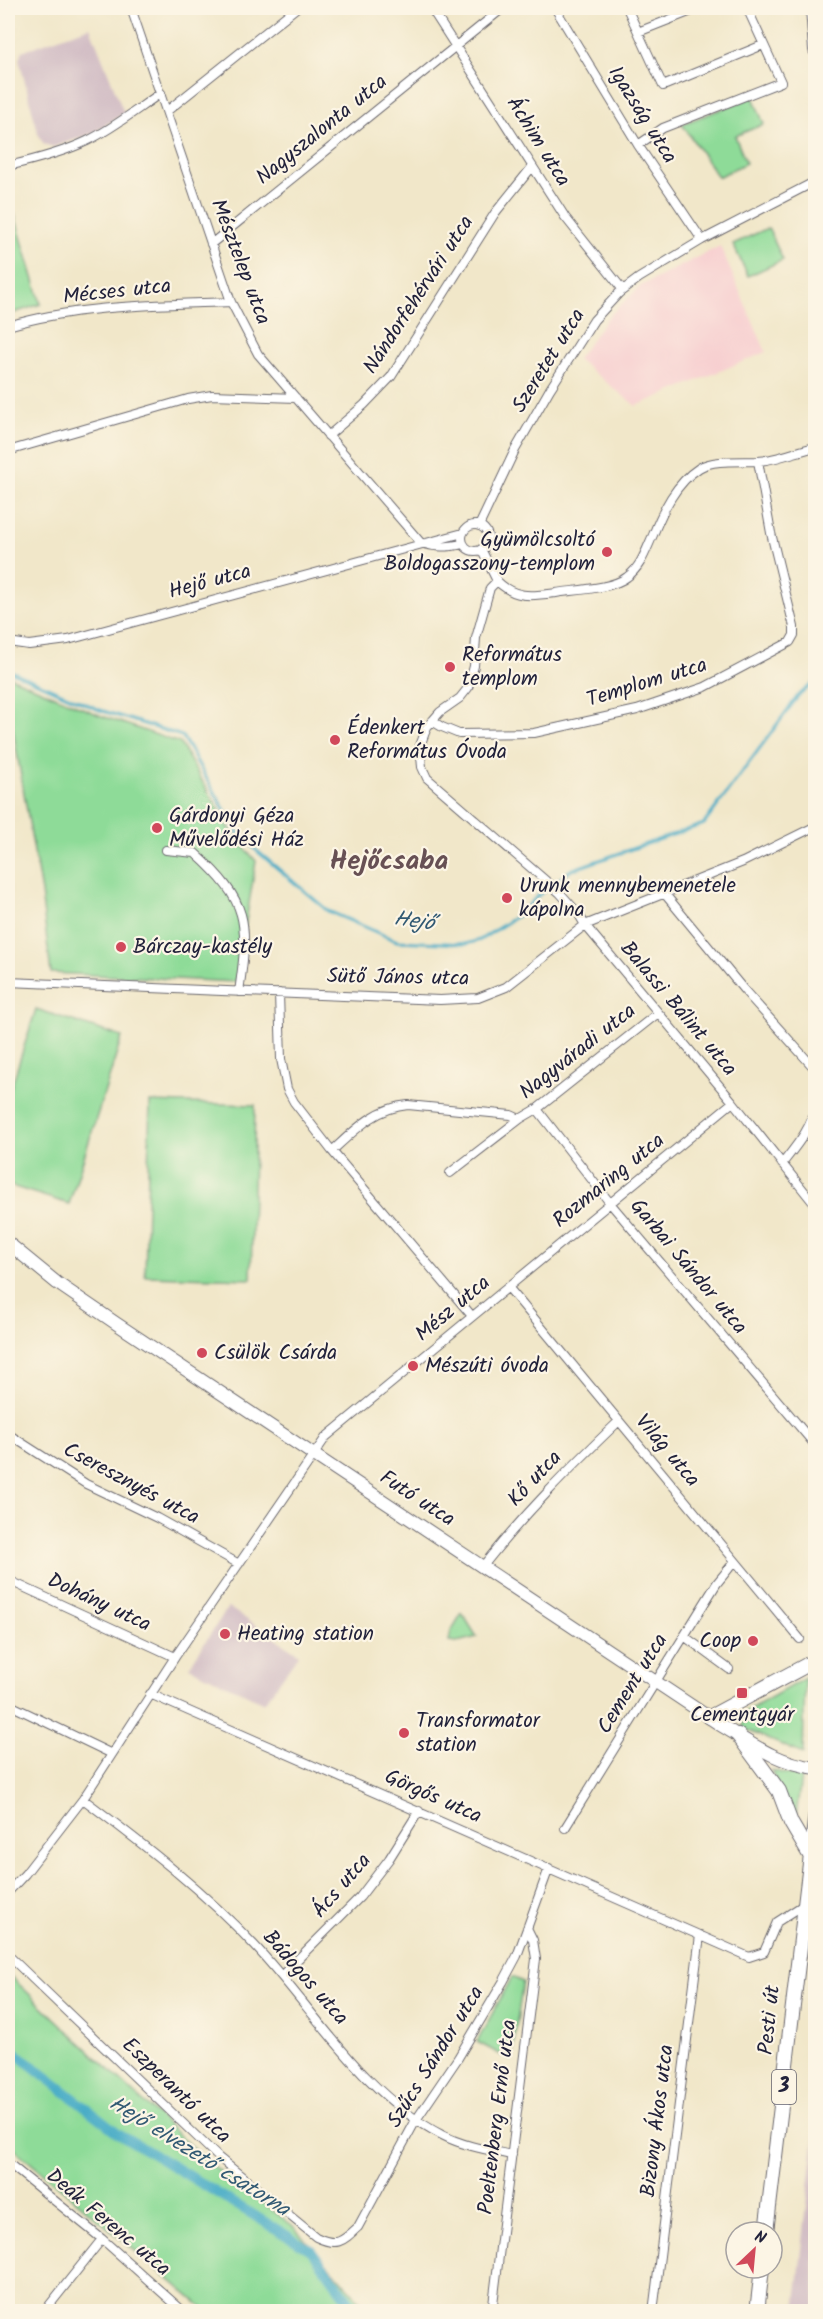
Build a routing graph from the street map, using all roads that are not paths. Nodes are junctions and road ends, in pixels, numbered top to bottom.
1 (131, 8) edge
2 (296, 8) edge
3 (431, 8) edge
4 (503, 8) edge
5 (555, 8) edge
6 (627, 8) edge
7 (699, 8) edge
8 (747, 8) edge
9 (813, 8) edge
10 (638, 32) junction
11 (456, 44) junction
12 (763, 45) junction
13 (816, 50) edge
14 (161, 93) junction
15 (167, 111) junction
16 (638, 145) junction
17 (8, 166) edge
18 (532, 167) junction
19 (816, 182) edge
20 (702, 240) junction
21 (211, 244) junction
22 (623, 290) junction
23 (231, 302) junction
24 (8, 326) edge
25 (296, 398) junction
26 (328, 436) junction
27 (816, 447) edge
28 (8, 451) edge
29 (758, 461) junction
30 (479, 526) junction
31 (463, 533) junction
32 (421, 543) junction
33 (463, 544) junction
34 (481, 549) junction
35 (497, 581) junction
36 (8, 642) edge
37 (432, 721) junction
38 (816, 826) edge
39 (166, 850) dead end
40 (664, 893) junction
41 (585, 925) junction
42 (8, 982) edge
43 (239, 992) junction
44 (279, 993) junction
45 (657, 1013) junction
46 (816, 1070) edge
47 (733, 1102) junction
48 (816, 1104) edge
49 (537, 1109) junction
50 (520, 1119) junction
51 (332, 1151) junction
52 (782, 1164) junction
53 (450, 1173) dead end
54 (610, 1203) junction
55 (816, 1206) edge
56 (8, 1243) edge
57 (508, 1287) junction
58 (472, 1316) junction
59 (619, 1421) junction
60 (8, 1434) edge
61 (816, 1446) edge
62 (314, 1454) junction
63 (735, 1561) junction
64 (239, 1564) junction
65 (483, 1566) junction
66 (8, 1580) edge
67 (684, 1636) junction
68 (800, 1639) dead end
69 (175, 1657) junction
70 (816, 1660) edge
71 (729, 1669) dead end
72 (656, 1681) junction
73 (150, 1694) junction
74 (8, 1704) edge
75 (710, 1717) junction
76 (738, 1735) junction
77 (112, 1754) junction
78 (816, 1768) edge
79 (83, 1799) junction
80 (419, 1811) junction
81 (816, 1813) edge
82 (565, 1828) dead end
83 (811, 1857) junction
84 (549, 1868) junction
85 (809, 1891) edge
86 (8, 1892) edge
87 (527, 1928) junction
88 (700, 1935) junction
89 (8, 1955) edge
90 (281, 1976) junction
91 (416, 2120) junction
92 (512, 2155) junction
93 (8, 2163) edge
94 (768, 2220) edge
95 (102, 2239) junction
96 (328, 2243) joint
97 (761, 2280) edge
98 (44, 2312) edge
99 (184, 2312) edge
100 (492, 2312) edge
101 (653, 2312) edge
102 (757, 2312) edge

1 - 14 street, Mésztelep utca
2 - 15 street
3 - 11 street, Áchim utca
4 - 11 street, Nagyszalonta utca
5 - 16 street, Igazság utca
6 - 10 street
7 - 10 street
8 - 12 street
9 - 13 main road
10 - 12 street
11 - 18 street, Áchim utca
11 - 21 street, Nagyszalonta utca
12 - 16 street
14 - 15 street, Mésztelep utca
14 - 17 street
15 - 21 street, Mésztelep utca
16 - 20 street, Igazság utca
18 - 22 street, Áchim utca
18 - 26 street, Nándorfehérvári utca
19 - 20 street, Szeretet utca
20 - 22 street, Szeretet utca
21 - 23 street, Mésztelep utca
22 - 30 street, Szeretet utca
23 - 24 street, Mécses utca
23 - 25 street, Mésztelep utca
25 - 26 street, Mésztelep utca
25 - 28 street
26 - 32 street, Mésztelep utca
27 - 29 street
29 - 35 street
29 - 37 street, Templom utca
30 - 31 street
30 - 34 street
31 - 32 street, Hejő utca
31 - 33 street
32 - 33 street
32 - 36 street, Hejő utca
33 - 34 street
34 - 35 street
35 - 37 street, Balassi Bálint utca
37 - 41 street, Balassi Bálint utca
38 - 40 street, Sütő János utca
39 - 43 street
40 - 41 street, Sütő János utca
40 - 46 street
41 - 44 street, Sütő János utca
41 - 45 street, Balassi Bálint utca
42 - 43 street, Sütő János utca
43 - 44 street, Sütő János utca
44 - 51 street
45 - 47 street, Balassi Bálint utca
45 - 49 street, Nagyváradi utca
47 - 52 street, Balassi Bálint utca
47 - 54 street, Rozmaring utca
48 - 52 street
49 - 50 street, Nagyváradi utca
49 - 54 street, Garbai Sándor utca
50 - 51 street, Nagyváradi utca
50 - 53 street, Nagyváradi utca
51 - 58 street
52 - 55 street, Balassi Bálint utca
54 - 57 street, Rozmaring utca
54 - 61 street, Garbai Sándor utca
56 - 62 main road, Futó utca
57 - 58 street, Mész utca
57 - 59 street, Világ utca
58 - 62 street, Mész utca
59 - 63 street, Világ utca
59 - 65 street, Kő utca
60 - 64 street, Cseresznyés utca
62 - 64 street, Mész utca
62 - 65 main road, Futó utca
63 - 67 street, Cement utca
63 - 68 street, Világ utca
64 - 69 street, Mész utca
65 - 72 main road, Futó utca
66 - 69 street, Dohány utca
67 - 71 street
67 - 72 street, Cement utca
69 - 73 street, Mész utca
70 - 75 main road
72 - 75 main road, Futó utca
72 - 82 street, Cement utca
73 - 77 street, Mész utca
73 - 80 street, Görgős utca
74 - 77 street
75 - 76 main road, Futó utca
76 - 78 main road, Futó utca
76 - 83 main road
77 - 79 street, Mész utca
79 - 86 street, Mész utca
79 - 90 street, Bádogos utca
80 - 84 street, Görgős utca
80 - 90 street, Ács utca
81 - 83 main road, Pesti út / 3
83 - 85 main road, Pesti út / 3
84 - 87 street, Szűcs Sándor utca
84 - 88 street, Görgős utca
85 - 88 street, Görgős utca
85 - 94 main road, Pesti út / 3
87 - 91 street, Szűcs Sándor utca
87 - 92 street, Poeltenberg Ernő utca
88 - 101 street, Bizony Ákos utca
89 - 96 street, Eszperantó utca
90 - 91 street, Bádogos utca
91 - 92 street, Bádogos utca
91 - 96 street, Szűcs Sándor utca
92 - 100 street, Poeltenberg Ernő utca
93 - 95 street, Deák Ferenc utca
95 - 98 street
95 - 99 street, Deák Ferenc utca
97 - 102 main road

